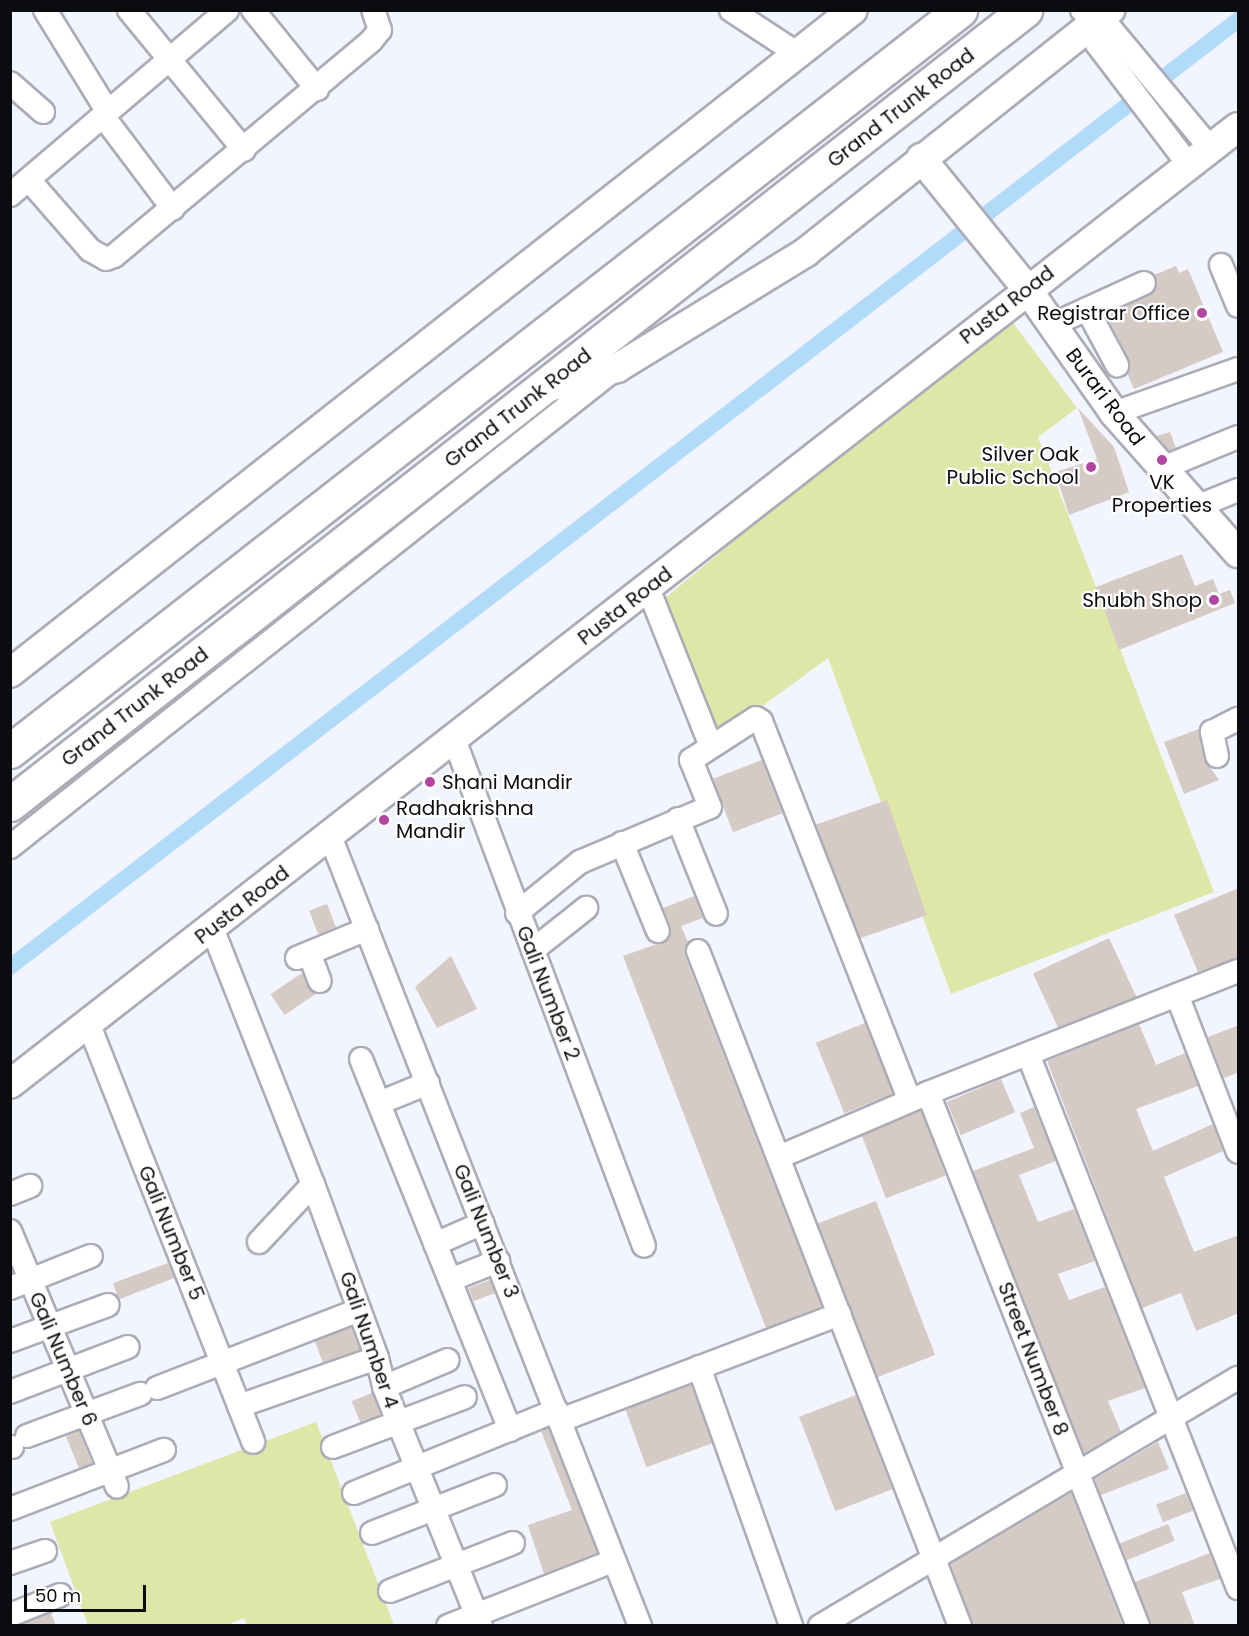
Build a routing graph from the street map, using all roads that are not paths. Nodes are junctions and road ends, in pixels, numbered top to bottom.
1 (45, 10) edge
2 (129, 10) edge
3 (226, 10) edge
4 (253, 10) edge
5 (373, 10) edge
6 (853, 10) edge
7 (960, 10) edge
8 (1025, 10) edge
9 (743, 13) edge
10 (1096, 18) edge
11 (798, 54) junction
12 (171, 58) junction
13 (10, 83) edge
14 (317, 89) junction
15 (43, 112) dead end
16 (105, 114) junction
17 (1239, 127) edge
18 (244, 150) junction
19 (1200, 157) junction
20 (921, 158) junction
21 (28, 180) junction
22 (10, 195) edge
23 (173, 209) junction
24 (1223, 264) edge
25 (1019, 280) junction
26 (1144, 283) dead end
27 (1239, 306) edge
28 (1087, 309) junction
29 (1052, 325) junction
30 (1118, 365) dead end
31 (617, 368) junction
32 (1239, 369) edge
33 (542, 389) junction
34 (1114, 413) junction
35 (1239, 437) edge
36 (1160, 469) junction
37 (1239, 490) edge
38 (1196, 507) junction
39 (1238, 553) edge
40 (648, 588) junction
41 (10, 673) edge
42 (1239, 719) edge
43 (454, 739) junction
44 (711, 747) junction
45 (10, 751) edge
46 (1217, 756) dead end
47 (10, 804) edge
48 (678, 819) junction
49 (330, 836) junction
50 (622, 843) junction
51 (10, 847) edge
52 (586, 908) dead end
53 (517, 913) junction
54 (717, 914) dead end
55 (212, 928) junction
56 (367, 929) junction
57 (658, 931) dead end
58 (533, 950) junction
59 (698, 951) dead end
60 (1239, 971) edge
61 (320, 981) dead end
62 (1177, 995) junction
63 (89, 1025) junction
64 (1028, 1054) junction
65 (361, 1059) dead end
66 (428, 1083) junction
67 (10, 1084) edge
68 (919, 1097) junction
69 (379, 1103) junction
70 (1239, 1152) edge
71 (779, 1157) junction
72 (313, 1184) junction
73 (483, 1223) junction
74 (11, 1236) edge
75 (259, 1242) dead end
76 (435, 1244) junction
77 (644, 1246) dead end
78 (91, 1256) dead end
79 (498, 1261) junction
80 (450, 1280) junction
81 (20, 1284) edge
82 (108, 1305) dead end
83 (359, 1310) junction
84 (840, 1314) junction
85 (50, 1327) junction
86 (10, 1341) edge
87 (128, 1347) dead end
88 (377, 1358) junction
89 (448, 1360) dead end
90 (222, 1363) junction
91 (699, 1367) junction
92 (68, 1370) junction
93 (1239, 1378) edge
94 (384, 1387) junction
95 (10, 1392) edge
96 (465, 1396) dead end
97 (239, 1406) junction
98 (86, 1414) junction
99 (559, 1415) junction
100 (1172, 1417) junction
101 (398, 1423) junction
102 (510, 1430) junction
103 (253, 1442) dead end
104 (17, 1443) edge
105 (333, 1448) dead end
106 (164, 1450) dead end
107 (417, 1469) junction
108 (1077, 1472) junction
109 (114, 1479) junction
110 (495, 1485) dead end
111 (354, 1493) dead end
112 (10, 1509) edge
113 (433, 1509) junction
114 (372, 1533) dead end
115 (513, 1543) dead end
116 (45, 1551) dead end
117 (934, 1557) junction
118 (613, 1561) junction
119 (10, 1563) edge
120 (458, 1565) junction
121 (1239, 1588) edge
122 (390, 1591) dead end
123 (60, 1595) dead end
124 (10, 1615) edge
125 (479, 1620) edge
126 (448, 1626) edge
127 (640, 1626) edge
128 (791, 1626) edge
129 (820, 1626) edge
130 (960, 1626) edge
131 (1138, 1626) edge

1 - 16 street
2 - 12 street
3 - 12 street
4 - 14 street
5 - 14 street
6 - 11 main road
7 - 45 highway, Grand Trunk Road
8 - 33 highway, Grand Trunk Road
9 - 11 street
10 - 19 street
10 - 20 main road
11 - 41 main road
12 - 16 street
12 - 18 street
13 - 15 street
14 - 18 street
16 - 21 street
16 - 23 street
17 - 19 main road, Pusta Road
18 - 23 street
19 - 25 main road, Pusta Road
20 - 25 main road, Burari Road
20 - 31 main road
21 - 22 street
21 - 23 street
24 - 27 street
25 - 29 main road, Burari Road
25 - 40 main road, Pusta Road
26 - 28 street
28 - 29 street
28 - 30 street
29 - 34 main road, Burari Road
31 - 33 main road
31 - 51 street
32 - 34 street
33 - 47 highway, Grand Trunk Road
34 - 36 main road, Burari Road
35 - 36 street
36 - 38 main road, Burari Road
37 - 38 street
38 - 39 main road, Burari Road
40 - 43 main road, Pusta Road
40 - 44 street
42 - 46 street
43 - 49 main road, Pusta Road
43 - 53 street, Gali Number 2
44 - 48 street
44 - 68 street, Street Number 8
48 - 50 street
48 - 54 street
49 - 55 main road, Pusta Road
49 - 56 street, Gali Number 3
50 - 53 street
50 - 57 street
52 - 58 street
53 - 58 street, Gali Number 2
55 - 63 main road, Pusta Road
55 - 72 street, Gali Number 4
56 - 61 street
56 - 66 street, Gali Number 3
58 - 77 street, Gali Number 2
59 - 71 street
60 - 62 street
62 - 64 street
62 - 70 street
63 - 67 main road, Pusta Road
63 - 90 street, Gali Number 5
64 - 68 street
64 - 100 street
65 - 69 street
66 - 69 street
66 - 73 street, Gali Number 3
68 - 71 street
68 - 108 street, Street Number 8
69 - 76 street
71 - 84 street
72 - 75 street
72 - 83 street, Gali Number 4
73 - 76 street
73 - 79 street, Gali Number 3
74 - 81 street, Gali Number 6
76 - 80 street
78 - 81 street
79 - 80 street
79 - 99 street, Gali Number 3
80 - 102 street
81 - 85 street, Gali Number 6
82 - 85 street
83 - 88 street, Gali Number 4
83 - 90 street
84 - 91 street
84 - 117 street
85 - 86 street
85 - 92 street, Gali Number 6
87 - 92 street
88 - 94 street, Gali Number 4
88 - 97 street
89 - 94 street
90 - 97 street, Gali Number 5
90 - 98 street
91 - 99 street
91 - 128 street
92 - 95 street
92 - 98 street, Gali Number 6
93 - 100 street
94 - 101 street, Gali Number 4
96 - 101 street
97 - 103 street, Gali Number 5
98 - 104 street
98 - 109 street, Gali Number 6
99 - 102 street
99 - 118 street, Gali Number 3
100 - 108 street
100 - 121 street
101 - 105 street
101 - 107 street, Gali Number 4
102 - 107 street
106 - 109 street
107 - 111 street
107 - 113 street, Gali Number 4
108 - 117 street
108 - 131 street, Street Number 8
109 - 112 street
110 - 113 street
113 - 114 street
113 - 120 street, Gali Number 4
115 - 120 street
116 - 119 street
117 - 129 street
117 - 130 street
118 - 125 street
118 - 127 street, Gali Number 3
120 - 122 street
120 - 125 street, Gali Number 4
123 - 124 street
125 - 126 street

